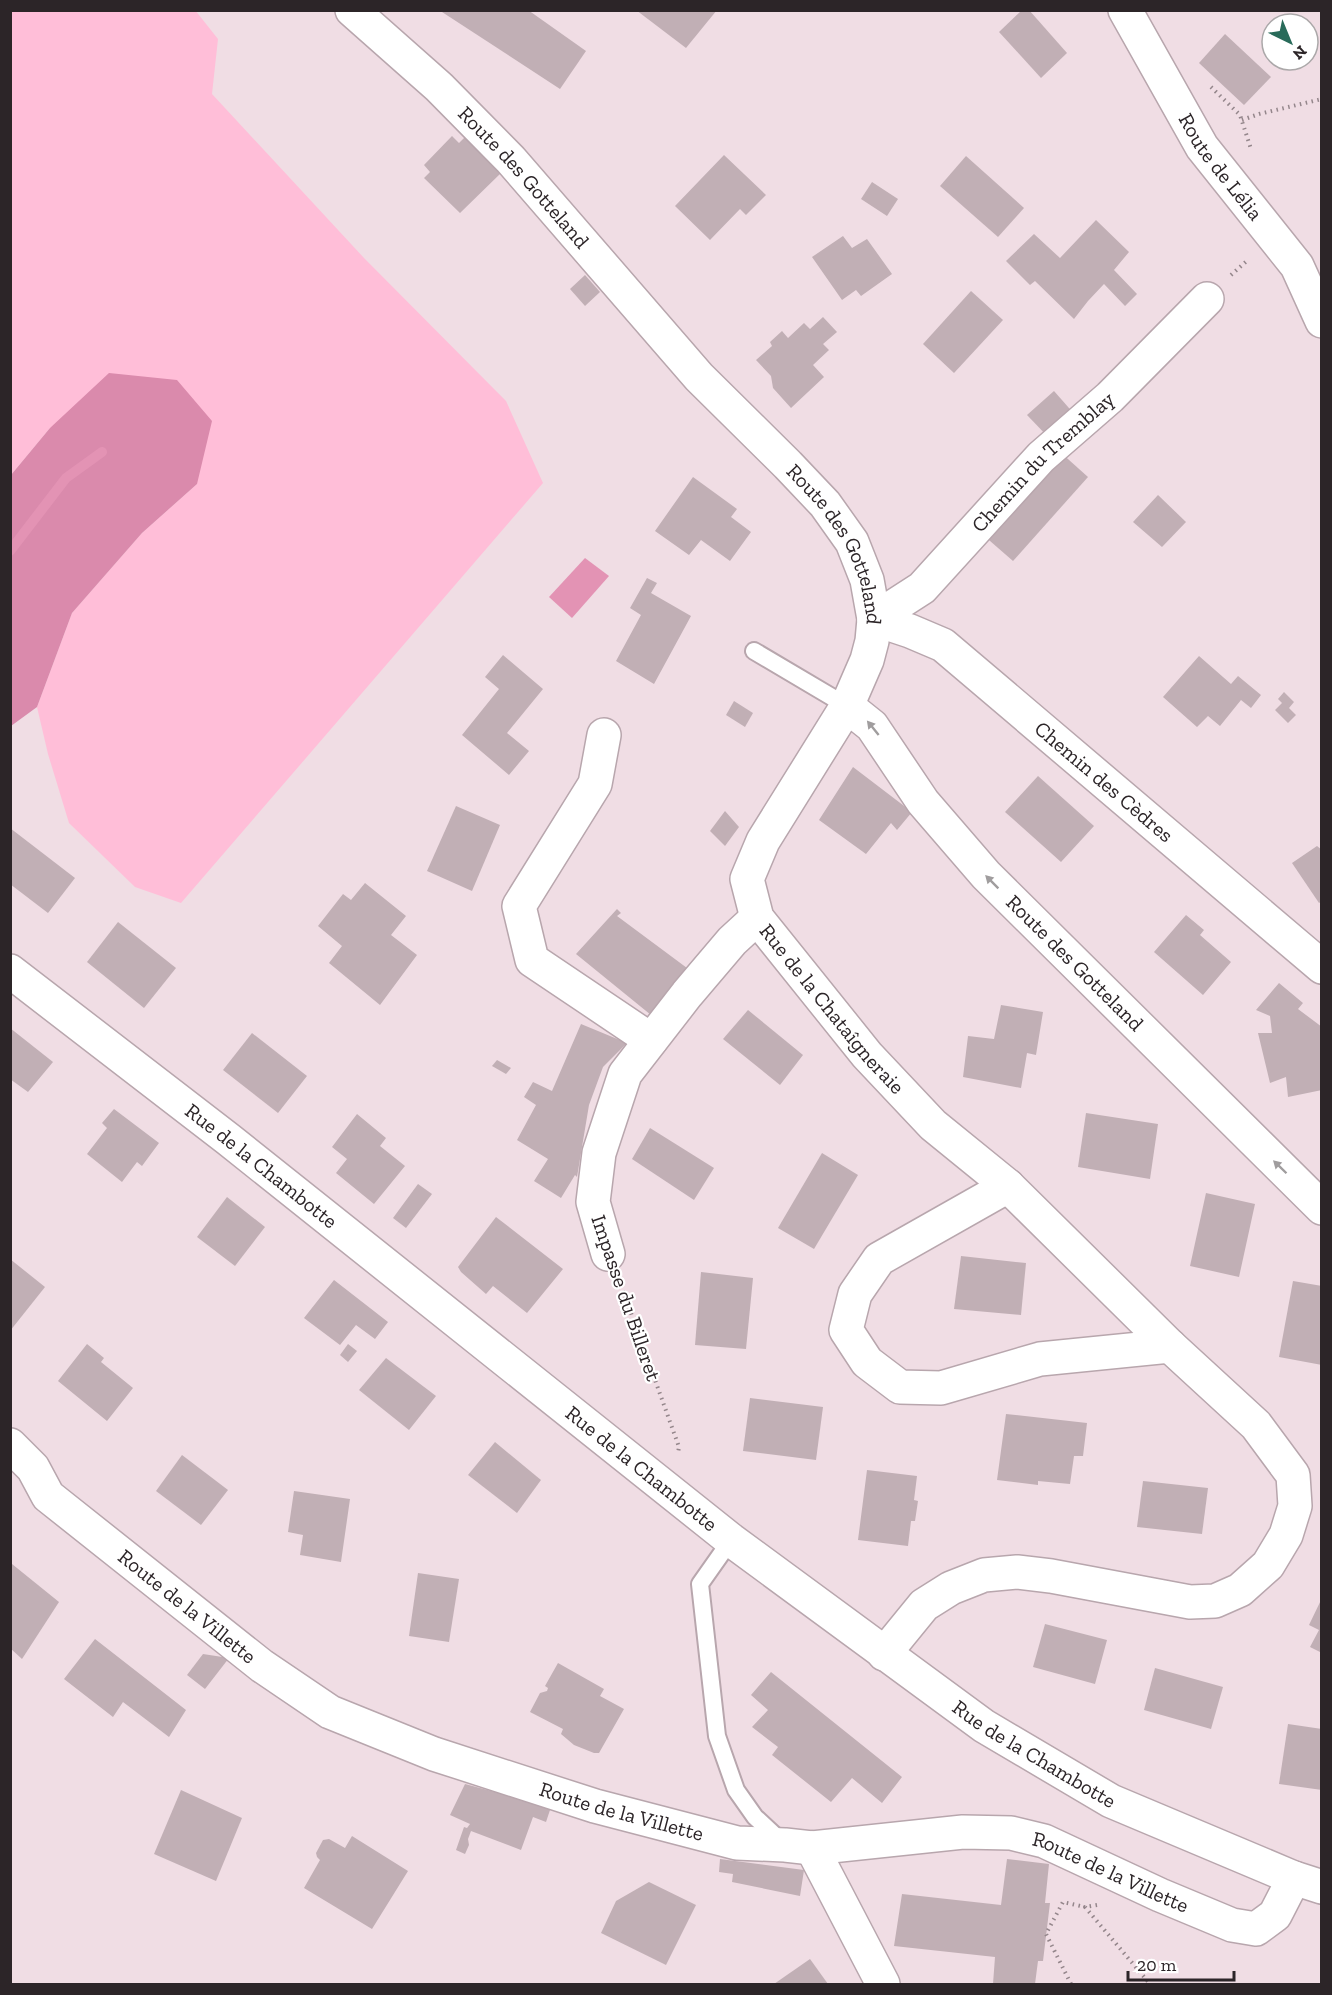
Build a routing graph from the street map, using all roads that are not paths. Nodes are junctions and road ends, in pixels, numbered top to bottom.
1 (352, 10) edge
2 (1125, 10) edge
3 (1207, 299) road end
4 (1322, 321) edge
5 (874, 619) junction
6 (754, 651) dead end
7 (848, 706) junction
8 (604, 735) dead end
9 (757, 918) junction
10 (1322, 967) edge
11 (10, 971) edge
12 (651, 1040) junction
13 (1008, 1186) junction
14 (1322, 1208) edge
15 (608, 1254) road end
16 (1170, 1346) junction
17 (10, 1445) edge
18 (10, 1479) edge
19 (48, 1496) junction
20 (731, 1540) junction
21 (885, 1654) junction
22 (799, 1846) junction
23 (1308, 1882) edge
24 (883, 1984) edge

1 - 5 street, Route des Gotteland
2 - 4 street, Route de Lélia
3 - 5 street, Chemin du Tremblay
5 - 7 street, Route des Gotteland
5 - 10 street, Chemin des Cèdres
6 - 7 lane
7 - 9 street, Rue de la Chataîgneraie
14 -> 7 street, Route des Gotteland
8 - 12 street
9 - 12 street, Impasse du Billeret
9 - 13 street, Rue de la Chataîgneraie
11 - 20 street, Rue de la Chambotte
12 - 15 street, Impasse du Billeret
13 - 16 street, Rue de la Chataîgneraie
13 - 16 street
16 - 21 street, Rue de la Chataîgneraie
17 - 19 street, Route de la Villette
18 - 19 street
19 - 22 street, Route de la Villette
20 - 21 street, Rue de la Chambotte
20 - 22 lane
21 - 23 street, Rue de la Chambotte
22 - 23 street, Route de la Villette
22 - 24 street

